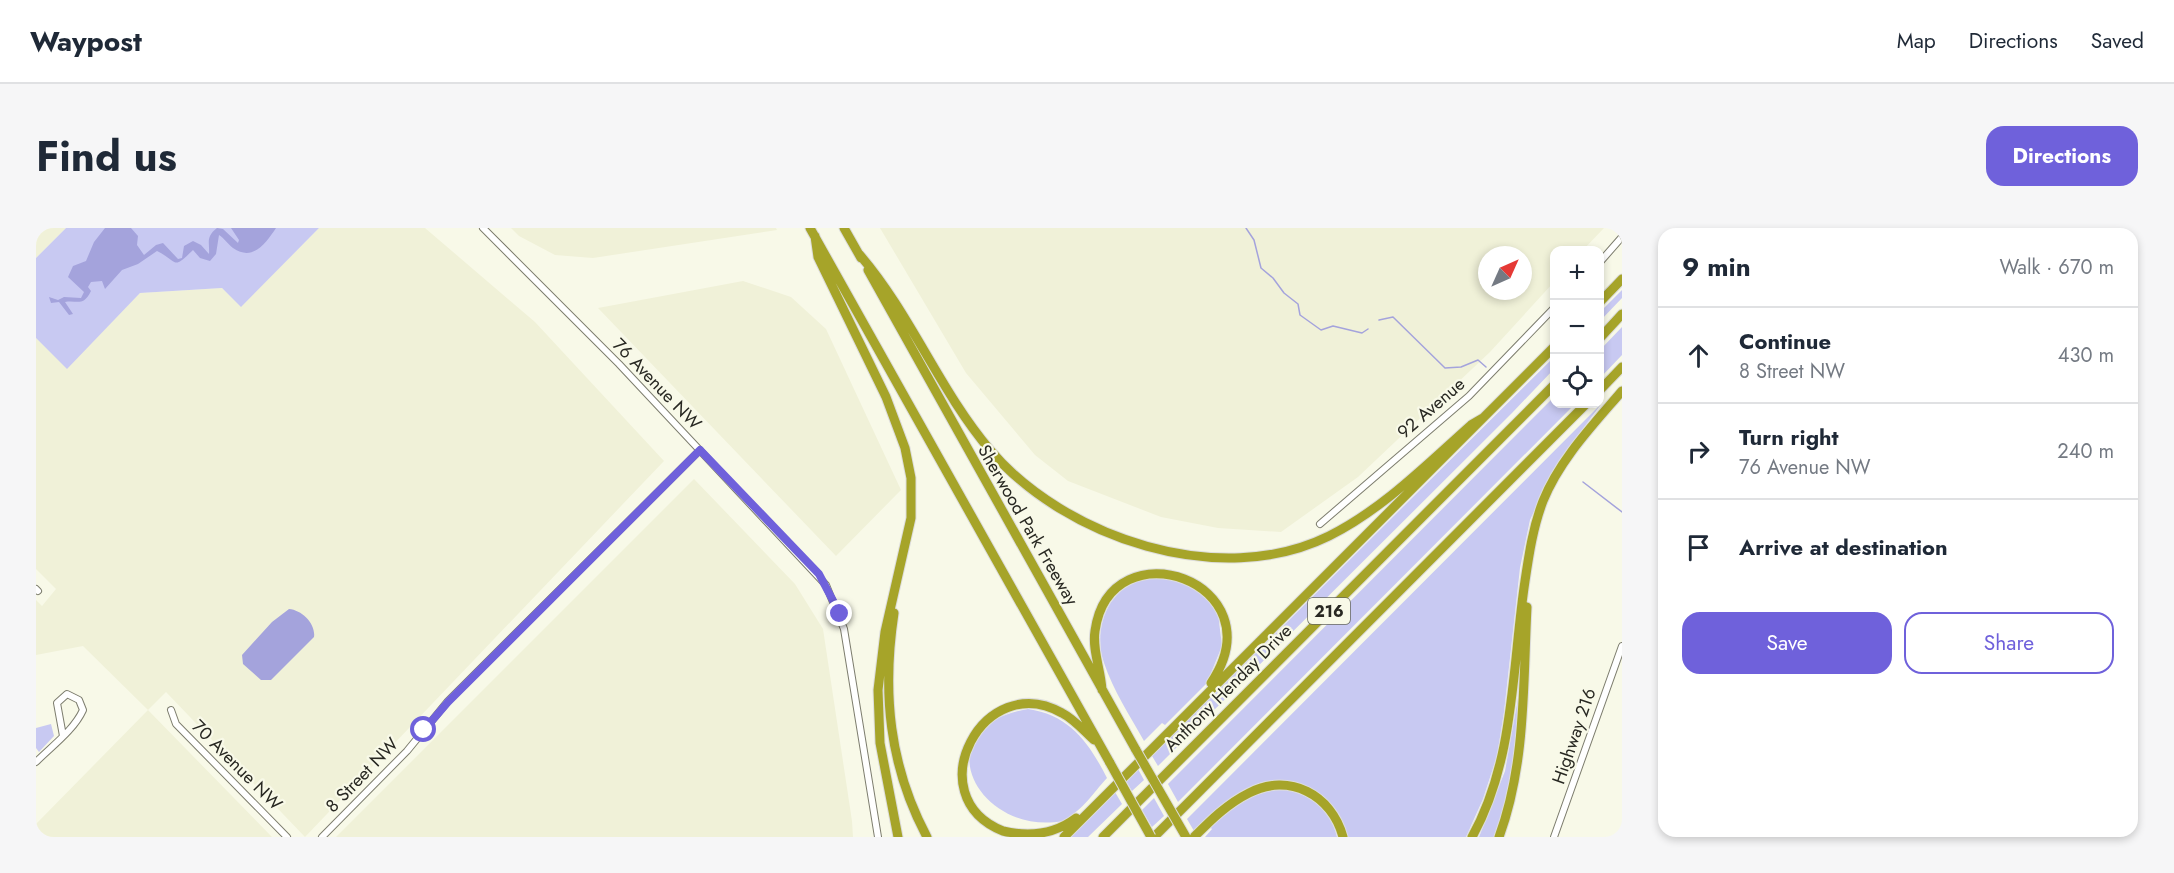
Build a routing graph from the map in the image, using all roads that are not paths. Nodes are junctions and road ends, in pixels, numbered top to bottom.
1 (483, 228) edge
2 (844, 228) edge
3 (813, 232) edge
4 (1622, 237) edge
5 (859, 254) junction
6 (1604, 257) edge
7 (1622, 279) edge
8 (1601, 300) edge
9 (1550, 312) edge
10 (1622, 314) edge
11 (1604, 333) edge
12 (1550, 351) edge
13 (1622, 367) edge
14 (1604, 385) edge
15 (1550, 389) edge
16 (1622, 391) edge
17 (1582, 408) edge
18 (1483, 418) junction
19 (700, 450) junction
20 (1320, 524) dead end
21 (902, 561) junction
22 (1523, 597) junction
23 (1622, 646) edge
24 (1102, 692) junction
25 (1200, 700) junction
26 (171, 710) dead end
27 (63, 736) junction
28 (1101, 747) junction
29 (36, 762) edge
30 (1089, 812) junction
31 (287, 837) edge
32 (322, 837) edge
33 (878, 837) edge
34 (897, 837) edge
35 (927, 837) edge
36 (1064, 837) edge
37 (1103, 837) edge
38 (1152, 837) edge
39 (1186, 837) edge
40 (1194, 837) edge
41 (1343, 837) edge
42 (1472, 837) edge
43 (1499, 837) edge
44 (1554, 837) edge

1 - 19 street, 76 Avenue NW
2 - 5 highway, Sherwood Park Freeway
3 - 21 highway
3 - 28 highway
4 - 6 street
5 - 18 highway
5 - 24 highway, Sherwood Park Freeway
7 - 8 highway
9 - 20 street, 92 Avenue
10 - 11 highway
12 - 18 highway
13 - 14 highway
15 - 37 highway, Anthony Henday Drive / 216
16 - 22 highway
17 - 38 highway, 216
18 - 25 highway
19 - 32 street, 8 Street NW
19 - 33 street, 76 Avenue NW
21 - 34 highway
21 - 35 highway
22 - 42 highway
22 - 43 highway
23 - 44 street, Highway 216
24 - 25 highway
24 - 39 highway, Sherwood Park Freeway, bridge
25 - 30 highway
26 - 31 street, 70 Avenue NW
27 - 27 street
27 - 29 street
28 - 30 highway
28 - 38 highway, bridge
30 - 36 highway
40 - 41 highway

